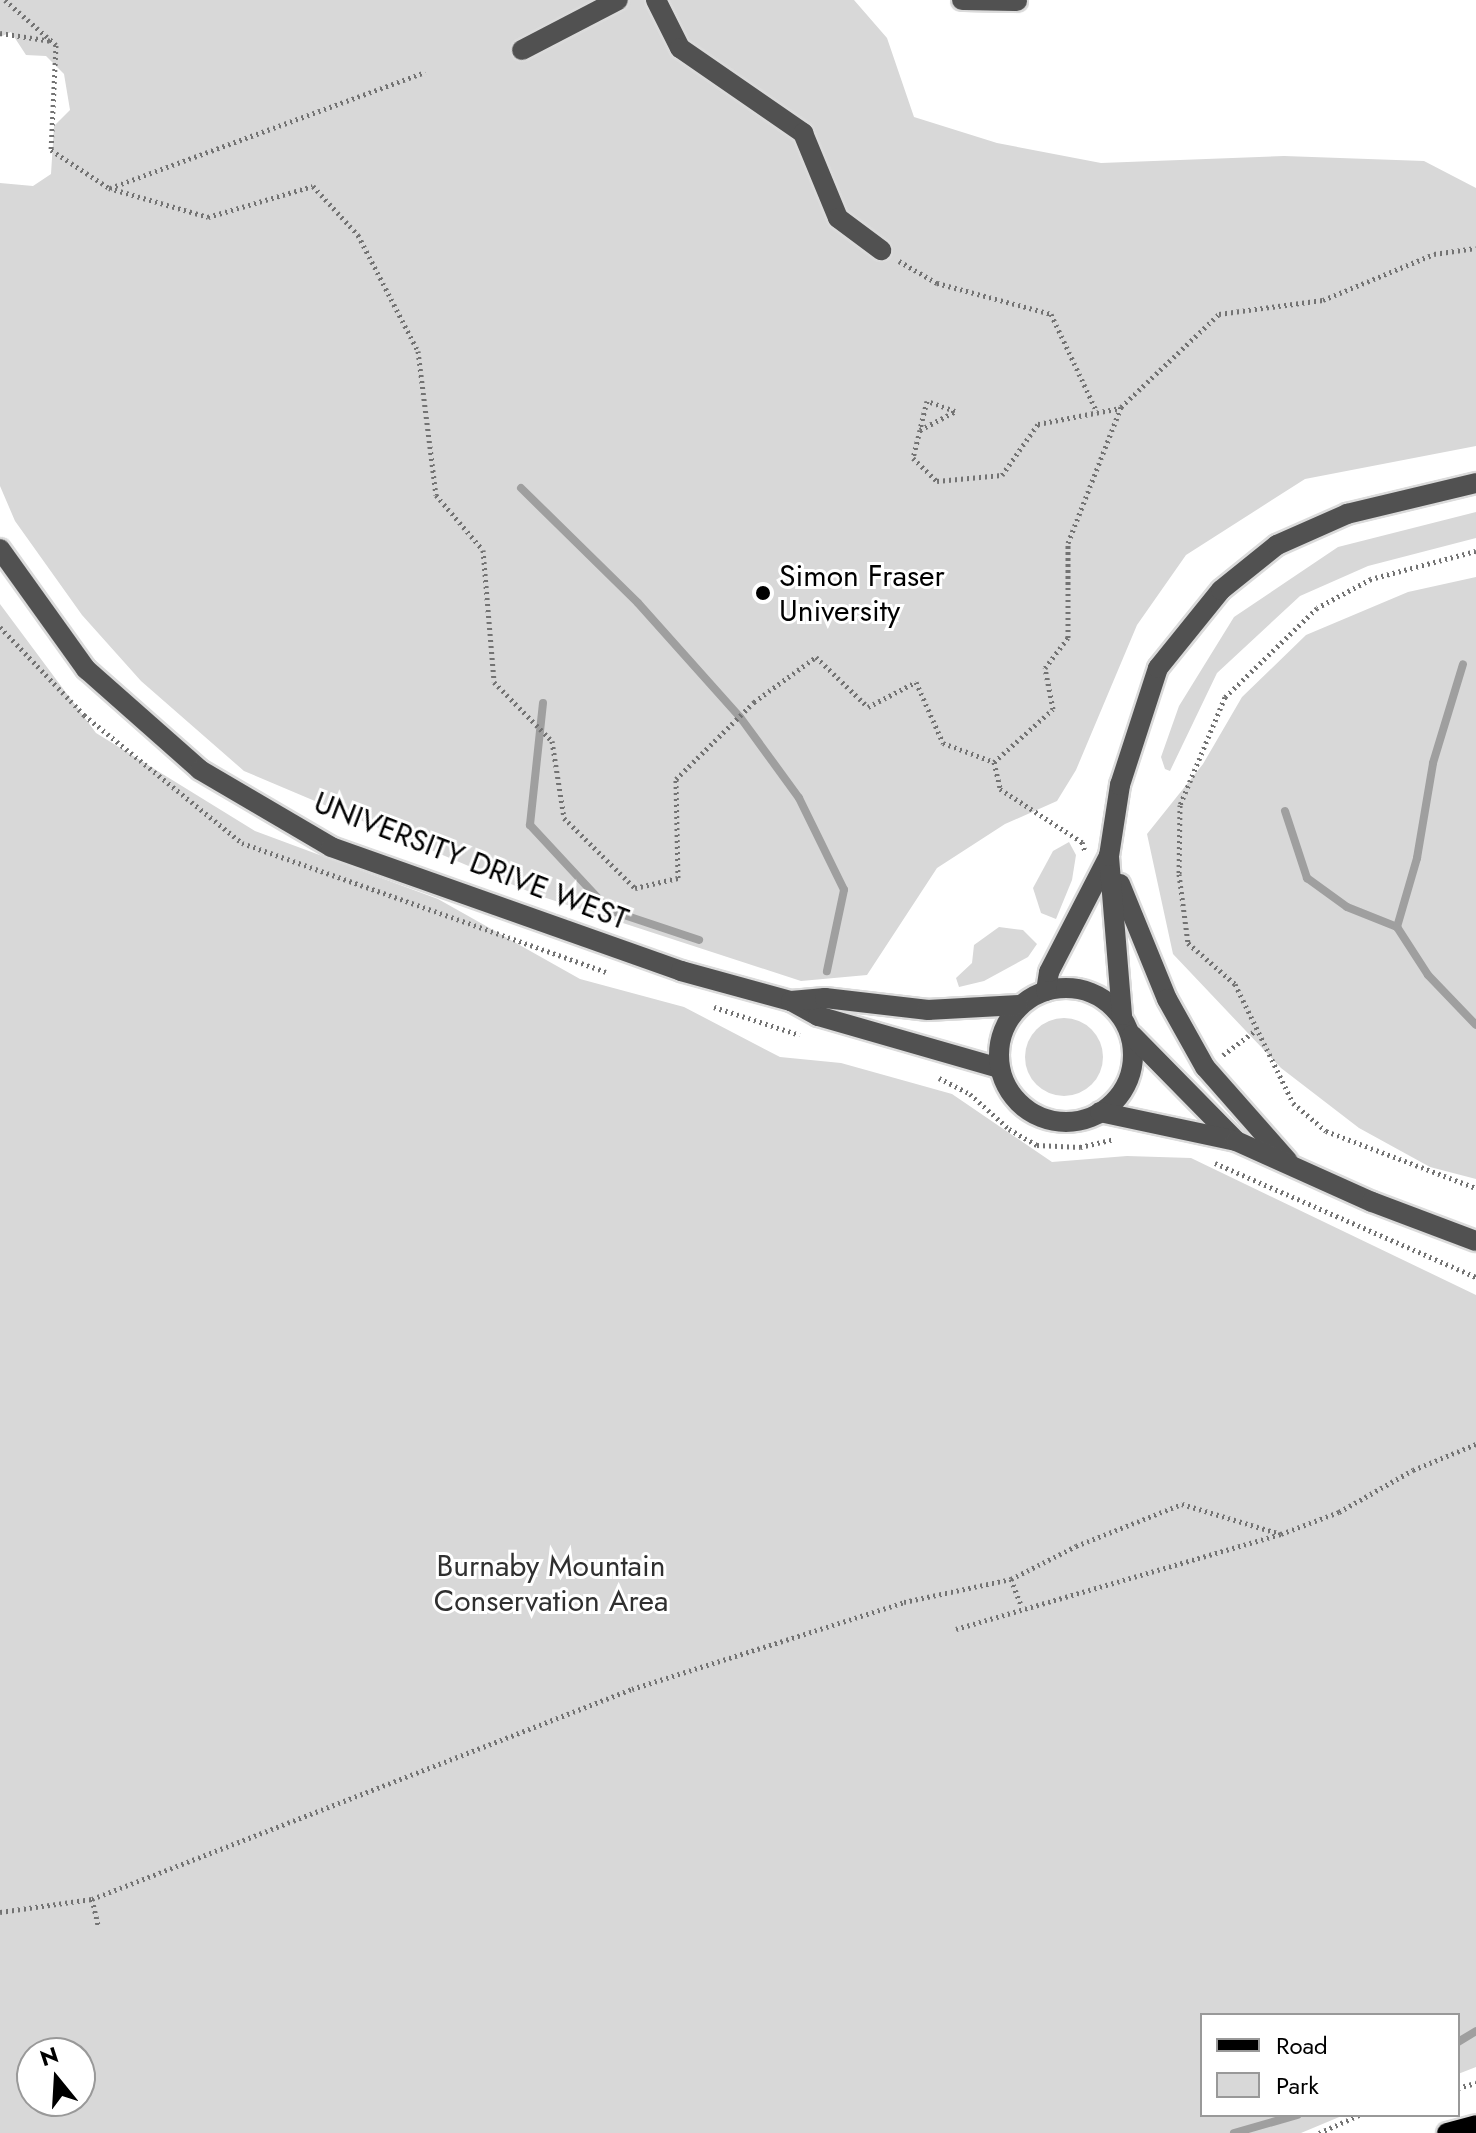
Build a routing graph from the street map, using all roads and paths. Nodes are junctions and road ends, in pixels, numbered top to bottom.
1 (6, 0) edge
2 (618, 0) edge
3 (656, 0) edge
4 (962, 0) edge
5 (1017, 1) edge
6 (0, 33) edge
7 (52, 41) junction
8 (522, 50) dead end
9 (425, 72) dead end
10 (109, 188) junction
11 (1476, 248) edge
12 (881, 250) joint
13 (1121, 407) junction
14 (1097, 412) junction
15 (920, 430) junction
16 (1476, 483) edge
17 (0, 549) edge
18 (1476, 551) edge
19 (994, 762) junction
20 (1082, 842) dead end
21 (1109, 856) junction
22 (1046, 991) junction
23 (791, 1001) junction
24 (1018, 1005) junction
25 (1122, 1015) junction
26 (1132, 1035) junction
27 (999, 1068) junction
28 (1100, 1112) junction
29 (1236, 1141) junction
30 (1205, 1159) dead end
31 (1293, 1167) junction
32 (1476, 1188) edge
33 (1476, 1241) edge
34 (1476, 1277) edge
35 (1476, 1444) edge
36 (1281, 1534) junction
37 (1011, 1579) junction
38 (1022, 1607) junction
39 (956, 1629) dead end
40 (92, 1899) junction
41 (0, 1912) edge
42 (98, 1926) dead end
43 (1355, 2117) edge
44 (1476, 2125) edge
45 (1319, 2133) edge
46 (1447, 2133) edge

1 - 7 path
2 - 8 street
3 - 12 street
4 - 5 street
6 - 7 path
7 - 10 path
9 - 10 path
10 - 19 path
11 - 13 path
12 - 14 path
13 - 14 path
13 - 19 path
14 - 15 path
15 - 15 path
16 - 21 street
17 - 23 street, UNIVERSITY DRIVE WEST
18 - 32 path
19 - 20 path
21 - 22 street
21 - 25 street
21 - 31 street
22 - 24 street
22 - 25 street
23 - 24 street, UNIVERSITY DRIVE WEST
23 - 27 street, UNIVERSITY DRIVE WEST
24 - 27 street
25 - 26 street
26 - 28 street
26 - 29 street
27 - 28 street
28 - 29 street
29 - 31 street
30 - 34 path
31 - 33 street
35 - 36 path
36 - 37 path
36 - 38 path
37 - 38 path
37 - 40 path
38 - 39 path
40 - 41 path
40 - 42 path
43 - 45 path
44 - 46 main road

